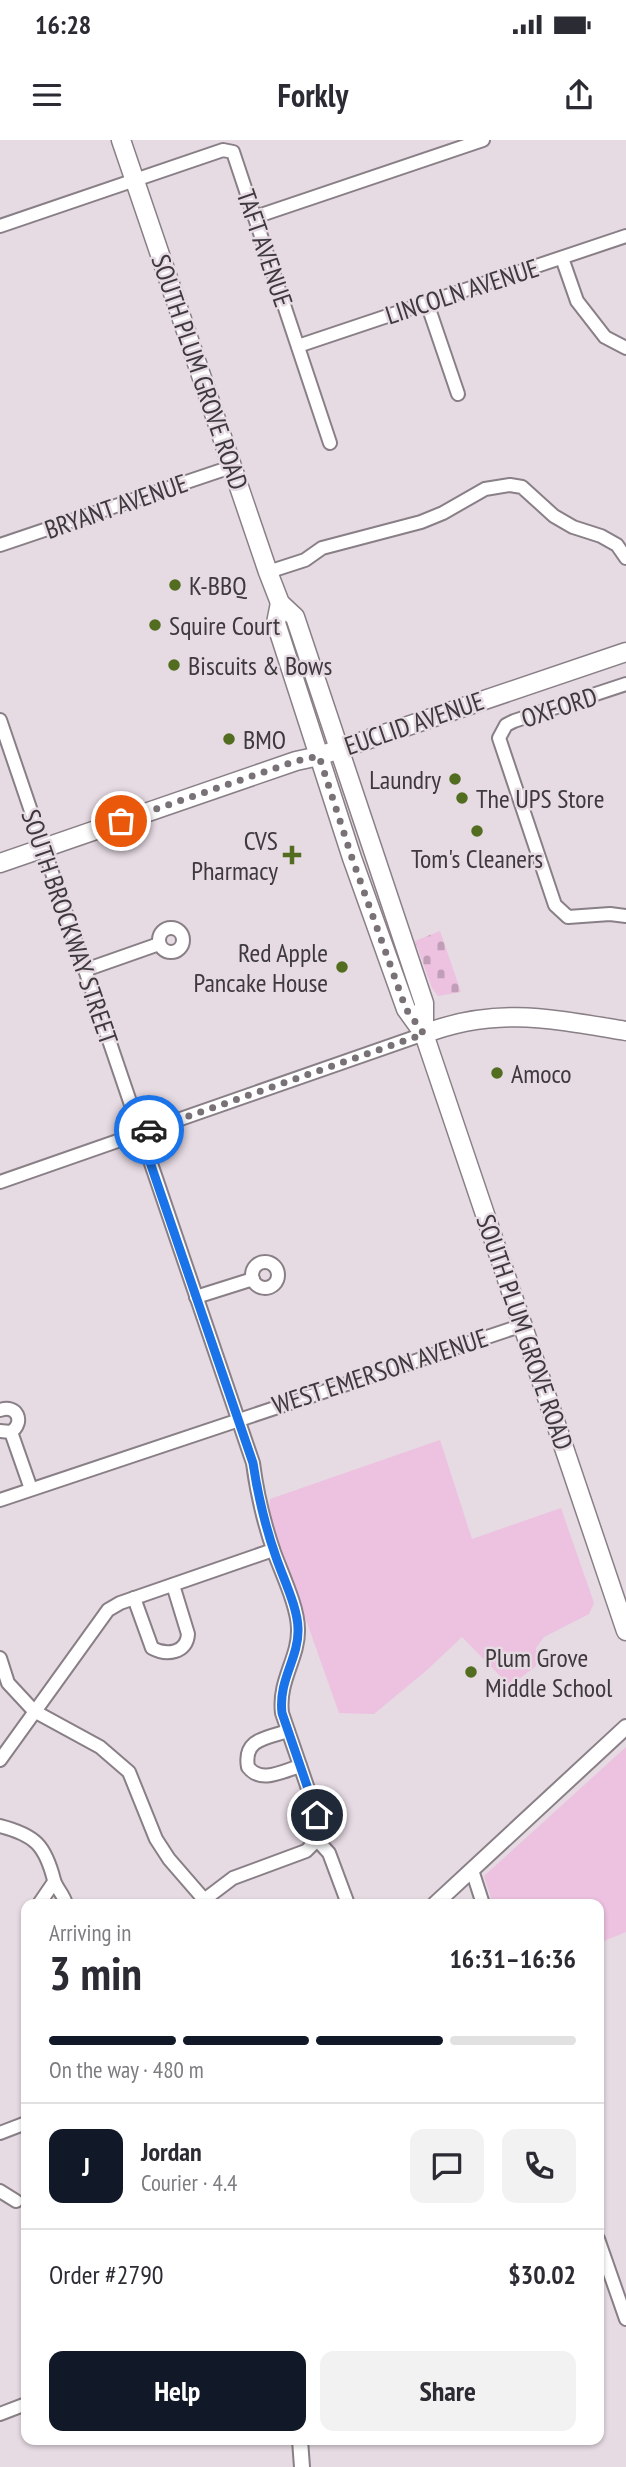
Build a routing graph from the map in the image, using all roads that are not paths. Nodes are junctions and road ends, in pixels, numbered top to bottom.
1 (121, 140) edge
2 (483, 140) edge
3 (135, 180) junction
4 (255, 217) junction
5 (0, 226) edge
6 (626, 236) edge
7 (562, 257) junction
8 (427, 303) junction
9 (298, 346) junction
10 (626, 348) edge
11 (458, 394) dead end
12 (330, 443) dead end
13 (231, 467) junction
14 (0, 545) edge
15 (626, 558) edge
16 (268, 572) junction
17 (280, 603) junction
18 (626, 652) edge
19 (626, 684) edge
20 (0, 720) edge
21 (340, 748) junction
22 (319, 756) junction
23 (43, 848) junction
24 (0, 863) edge
25 (626, 916) edge
26 (159, 944) dead end
27 (85, 970) junction
28 (626, 1031) edge
29 (424, 1034) junction
30 (140, 1133) junction
31 (0, 1182) edge
32 (253, 1279) dead end
33 (196, 1297) junction
34 (523, 1325) junction
35 (0, 1410) edge
36 (238, 1419) junction
37 (6, 1432) edge
38 (31, 1489) junction
39 (0, 1500) edge
40 (273, 1550) junction
41 (173, 1585) junction
42 (134, 1598) junction
43 (622, 1605) edge
44 (626, 1631) edge
45 (0, 1658) edge
46 (34, 1711) junction
47 (626, 1727) edge
48 (288, 1731) junction
49 (0, 1760) edge
50 (300, 1766) junction
51 (0, 1826) edge
52 (317, 1840) junction
53 (472, 1870) junction
54 (54, 1882) junction
55 (42, 1899) edge
56 (64, 1899) edge
57 (203, 1899) edge
58 (209, 1899) edge
59 (346, 1899) edge
60 (440, 1899) edge
61 (482, 1899) edge
62 (21, 2125) edge
63 (0, 2133) edge
64 (0, 2191) edge
65 (16, 2201) dead end
66 (604, 2256) edge
67 (626, 2319) edge
68 (21, 2406) edge
69 (0, 2414) edge
70 (300, 2445) edge
71 (302, 2467) edge

1 - 3 main road, SOUTH PLUM GROVE ROAD
2 - 4 street
3 - 4 street, TAFT AVENUE
3 - 5 street
3 - 13 main road, SOUTH PLUM GROVE ROAD
4 - 9 street, TAFT AVENUE
6 - 7 street, LINCOLN AVENUE
7 - 8 street, LINCOLN AVENUE
7 - 10 street
8 - 9 street, LINCOLN AVENUE
8 - 11 street
9 - 12 street, TAFT AVENUE
13 - 14 street, BRYANT AVENUE
13 - 16 main road, SOUTH PLUM GROVE ROAD
15 - 16 street
16 - 17 main road, SOUTH PLUM GROVE ROAD
17 - 21 main road, SOUTH PLUM GROVE ROAD
17 - 22 main road, SOUTH PLUM GROVE ROAD
18 - 21 main road, EUCLID AVENUE
19 - 25 street, OXFORD
20 - 23 street, SOUTH BROCKWAY STREET
21 - 22 main road, EUCLID AVENUE
21 - 29 main road, SOUTH PLUM GROVE ROAD
22 - 23 main road, EUCLID AVENUE
22 - 29 main road, SOUTH PLUM GROVE ROAD
23 - 24 main road, EUCLID AVENUE
23 - 27 street, SOUTH BROCKWAY STREET
26 - 27 street
27 - 30 street, SOUTH BROCKWAY STREET
28 - 29 main road
29 - 30 street
29 - 34 main road, SOUTH PLUM GROVE ROAD
30 - 31 street
30 - 33 street, SOUTH BROCKWAY STREET
32 - 33 street
33 - 36 street, SOUTH BROCKWAY STREET
34 - 36 street, WEST EMERSON AVENUE
34 - 43 main road, SOUTH PLUM GROVE ROAD
35 - 37 street
36 - 38 street, WEST EMERSON AVENUE
36 - 40 street, SOUTH BROCKWAY STREET
37 - 38 street
38 - 39 street, WEST EMERSON AVENUE
40 - 41 street
40 - 48 street, SOUTH BROCKWAY STREET
41 - 42 street
41 - 42 street
42 - 46 street
43 - 44 main road, SOUTH PLUM GROVE ROAD
45 - 46 street
46 - 49 street
46 - 57 street
47 - 53 street
48 - 50 street, SOUTH BROCKWAY STREET
48 - 50 street
50 - 52 street, SOUTH BROCKWAY STREET
51 - 54 street
52 - 58 street
52 - 59 street
53 - 60 street
53 - 61 street
54 - 55 street
54 - 56 street
62 - 63 street
64 - 65 street
66 - 67 street
68 - 69 street
70 - 71 street

